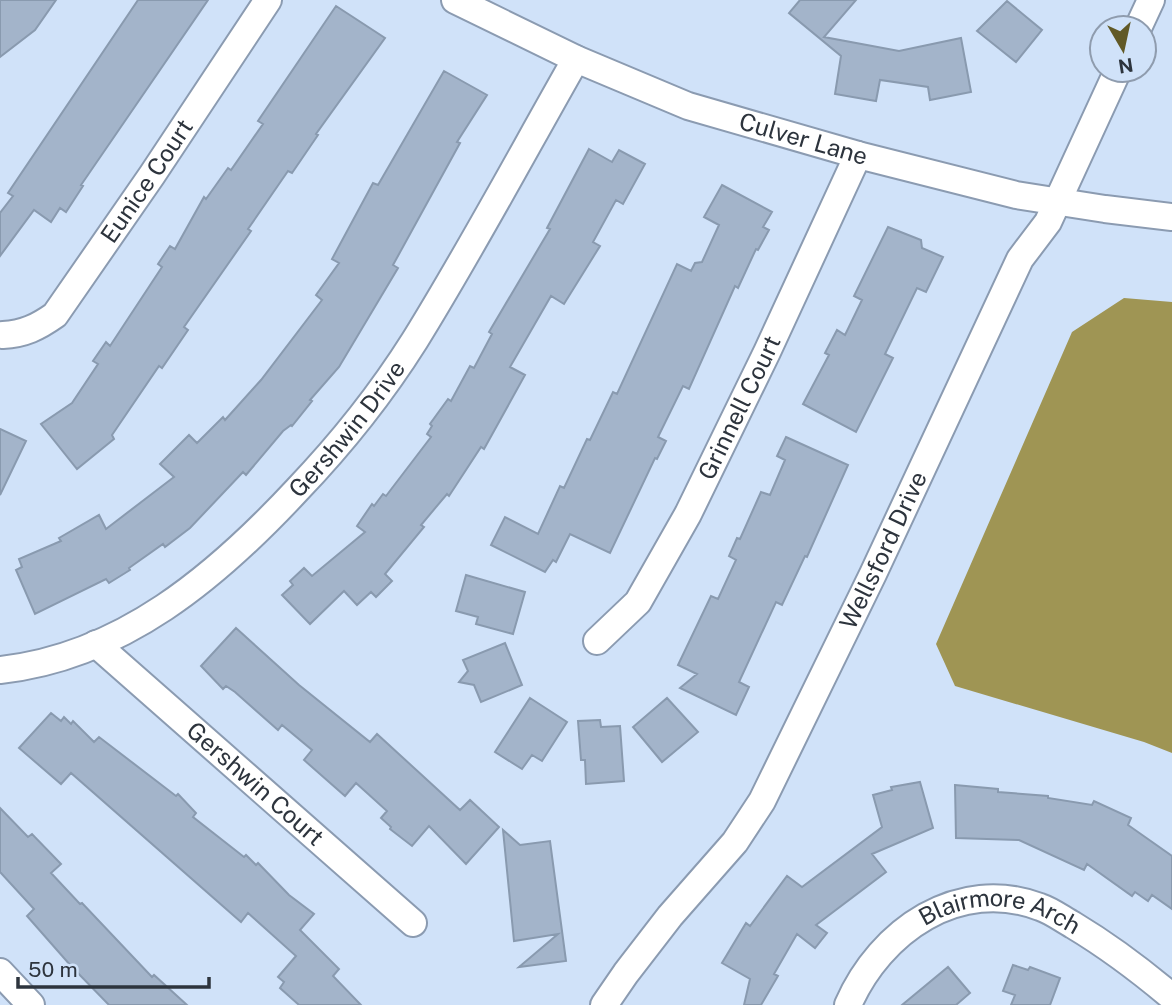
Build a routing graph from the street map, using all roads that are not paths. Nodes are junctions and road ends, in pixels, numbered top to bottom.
1 (268, 0) edge
2 (455, 0) edge
3 (576, 59) junction
4 (1112, 84) edge
5 (858, 155) junction
6 (1057, 202) junction
7 (1172, 217) edge
8 (3, 335) dead end
9 (597, 641) dead end
10 (96, 644) junction
11 (0, 670) edge
12 (413, 923) dead end
13 (0, 972) edge
14 (1172, 997) edge
15 (31, 1005) edge
16 (604, 1005) edge
17 (848, 1005) edge

1 - 8 street, Eunice Court
2 - 3 street, Culver Lane
3 - 5 street, Culver Lane
3 - 10 street, Gershwin Drive
4 - 6 street, Wellsford Drive
5 - 6 street, Culver Lane
5 - 9 street, Grinnell Court
6 - 7 street, Culver Lane
6 - 16 street, Wellsford Drive
10 - 11 street, Gershwin Drive
10 - 12 street, Gershwin Court
13 - 15 street
14 - 17 street, Blairmore Arch

